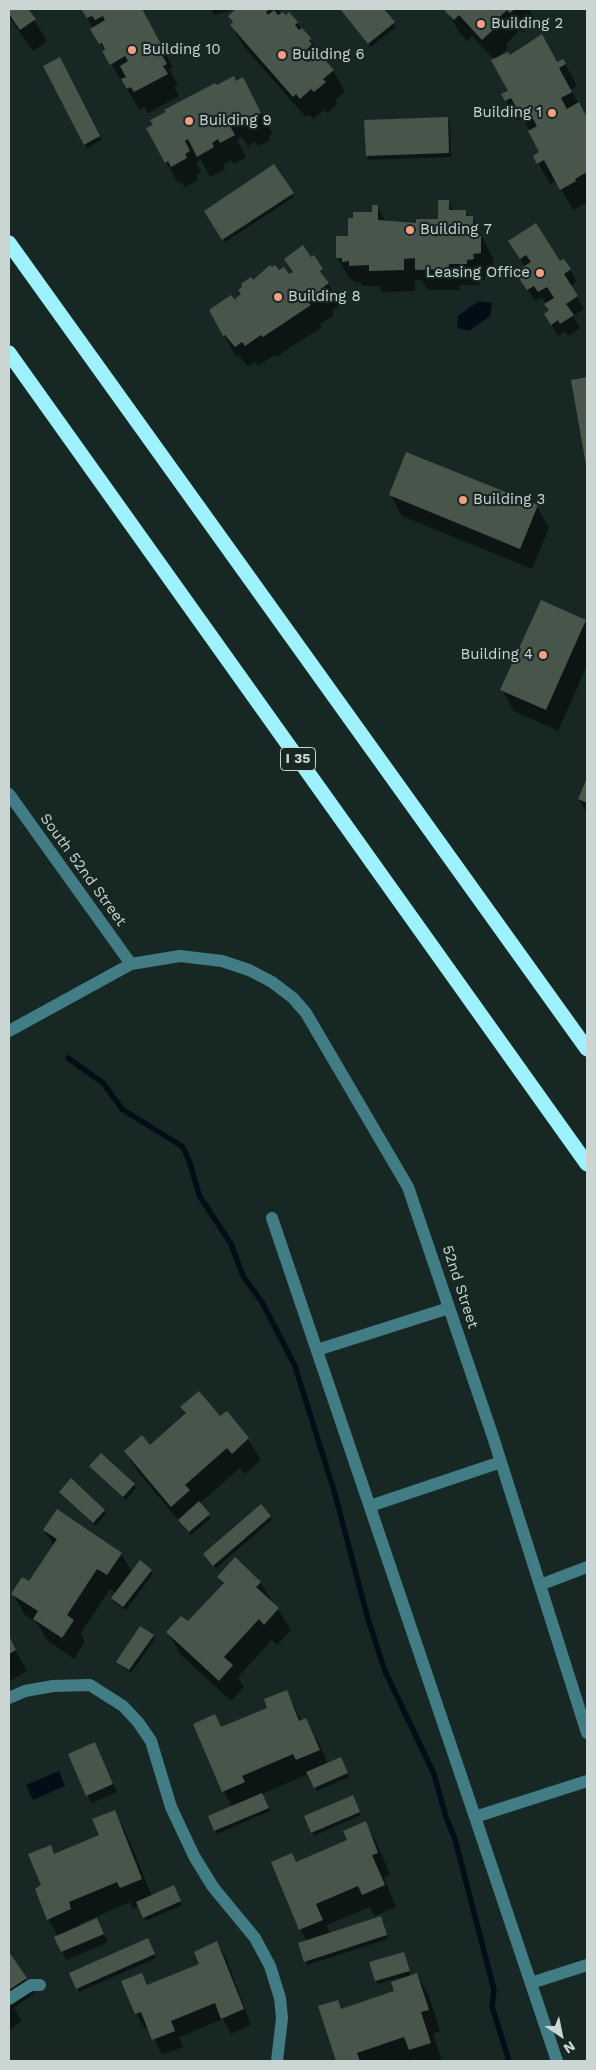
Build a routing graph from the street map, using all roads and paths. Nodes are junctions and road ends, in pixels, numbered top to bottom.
1 (9, 243) edge
2 (9, 353) edge
3 (9, 794) edge
4 (131, 964) junction
5 (9, 1031) edge
6 (587, 1049) edge
7 (587, 1164) edge
8 (272, 1218) dead end
9 (449, 1308) junction
10 (317, 1350) junction
11 (501, 1462) junction
12 (370, 1506) junction
13 (587, 1567) edge
14 (540, 1585) junction
15 (9, 1698) edge
16 (587, 1733) edge
17 (587, 1781) edge
18 (475, 1817) junction
19 (587, 1965) edge
20 (531, 1983) junction
21 (40, 1985) dead end
22 (9, 1999) edge
23 (277, 2061) edge
24 (557, 2061) edge

1 - 6 highway
2 - 7 highway, I 35
3 - 4 street, South 52nd Street
4 - 5 street, 52nd Street
4 - 9 street, 52nd Street
8 - 10 street
9 - 10 street
9 - 11 street, 52nd Street
10 - 12 street
11 - 12 street
11 - 14 street, 52nd Street
12 - 18 street
13 - 14 street
14 - 16 street, 52nd Street
15 - 23 street
17 - 18 street
18 - 20 street
19 - 20 street
20 - 24 street
21 - 22 street

